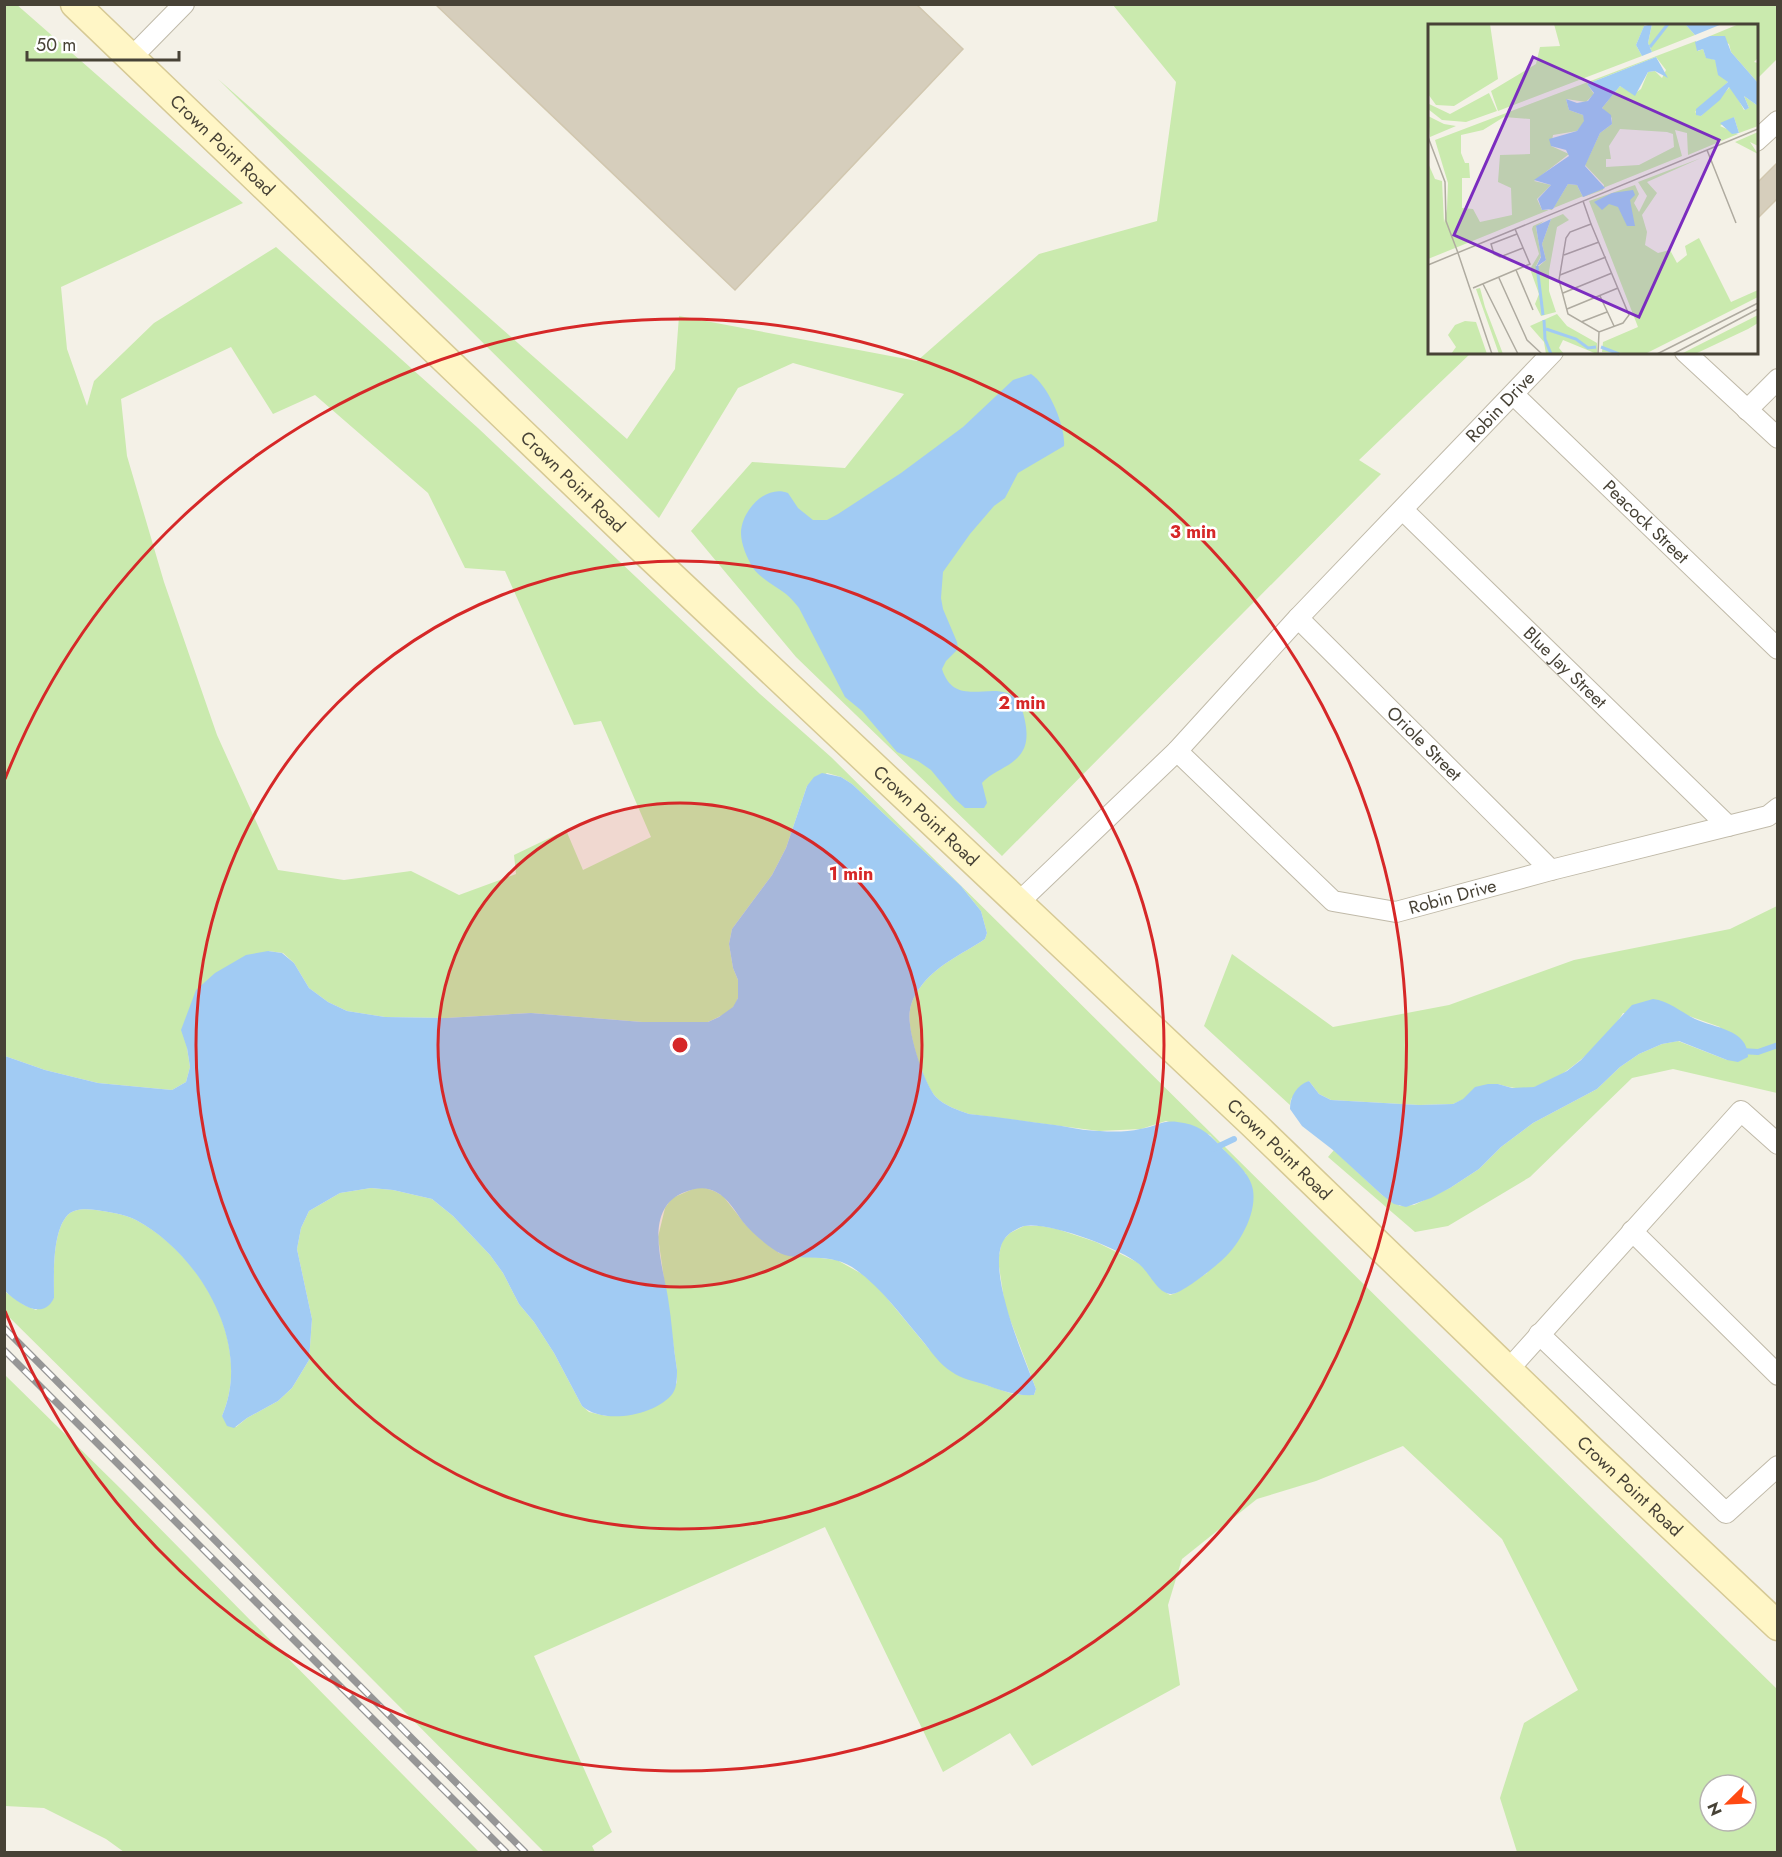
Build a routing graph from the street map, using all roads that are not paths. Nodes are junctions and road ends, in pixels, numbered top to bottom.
1 (75, 4) edge
2 (184, 4) edge
3 (131, 58) junction
4 (1778, 121) edge
5 (1758, 139) edge
6 (1551, 354) edge
7 (1686, 354) edge
8 (1778, 379) edge
9 (1514, 395) junction
10 (1747, 410) junction
11 (1778, 438) edge
12 (1403, 510) junction
13 (1298, 618) junction
14 (1778, 649) edge
15 (1177, 751) junction
16 (1778, 808) edge
17 (1728, 826) junction
18 (1551, 870) junction
19 (1018, 903) junction
20 (1778, 1144) edge
21 (1632, 1231) junction
22 (1539, 1334) junction
23 (1508, 1370) junction
24 (1778, 1375) edge
25 (1778, 1466) edge
26 (1778, 1626) edge

1 - 3 main road, Crown Point Road
2 - 3 street
3 - 19 main road, Crown Point Road
4 - 5 street
6 - 9 street, Robin Drive
7 - 10 street
8 - 10 street
9 - 12 street, Robin Drive
9 - 14 street, Peacock Street
10 - 11 street
12 - 13 street, Robin Drive
12 - 17 street, Blue Jay Street
13 - 15 street, Robin Drive
13 - 18 street, Oriole Street
15 - 18 street, Robin Drive
15 - 19 street, Robin Drive
16 - 17 street, Robin Drive
17 - 18 street, Robin Drive
19 - 23 main road, Crown Point Road
20 - 21 street
21 - 22 street
21 - 24 street
22 - 23 street
22 - 25 street
23 - 26 main road, Crown Point Road

